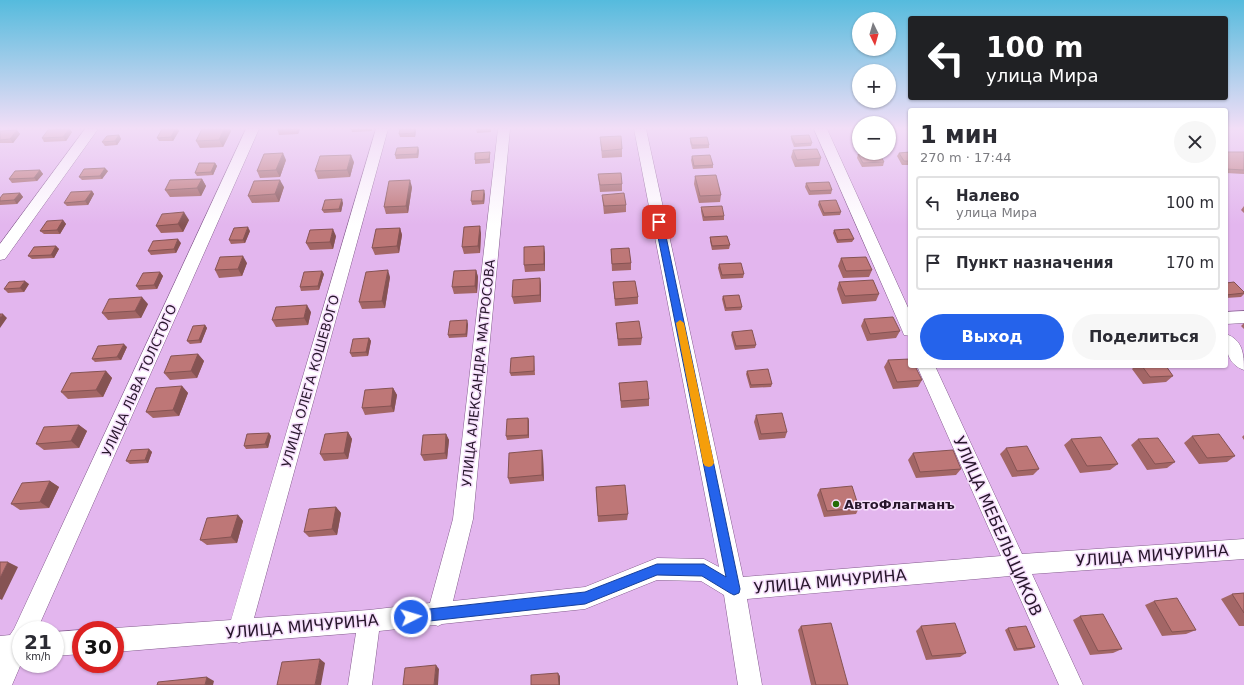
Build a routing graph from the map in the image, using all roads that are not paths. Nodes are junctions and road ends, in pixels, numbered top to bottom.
1 (69, 161) edge
2 (239, 161) edge
3 (373, 161) edge
4 (501, 161) edge
5 (646, 161) edge
6 (834, 161) edge
7 (0, 255) edge
8 (1244, 317) edge
9 (1228, 318) edge
10 (908, 326) edge
11 (1228, 343) edge
12 (1244, 363) edge
13 (927, 368) edge
14 (1244, 549) edge
15 (1016, 565) junction
16 (734, 589) junction
17 (438, 615) junction
18 (27, 621) edge
19 (369, 621) junction
20 (239, 632) junction
21 (124, 639) edge
22 (12, 654) edge
23 (0, 684) edge
24 (360, 685) edge
25 (750, 685) edge
26 (1071, 685) edge

1 - 7 street
2 - 18 street, УЛИЦА ЛЬВА ТОЛСТОГО
3 - 20 street, УЛИЦА ОЛЕГА КОШЕВОГО
4 - 17 street, УЛИЦА АЛЕКСАНДРА МАТРОСОВА
5 - 16 street
6 - 10 street
8 - 9 street
11 - 12 street
13 - 15 street, УЛИЦА МЕБЕЛЬЩИКОВ
14 - 15 street, УЛИЦА МИЧУРИНА
15 - 16 street, УЛИЦА МИЧУРИНА
15 - 26 street, УЛИЦА МЕБЕЛЬЩИКОВ
16 - 17 street, УЛИЦА МИЧУРИНА
16 - 25 street
17 - 19 street, УЛИЦА МИЧУРИНА
19 - 20 street, УЛИЦА МИЧУРИНА
19 - 24 street
20 - 21 street, УЛИЦА МИЧУРИНА
22 - 23 street, УЛИЦА ЛЬВА ТОЛСТОГО

